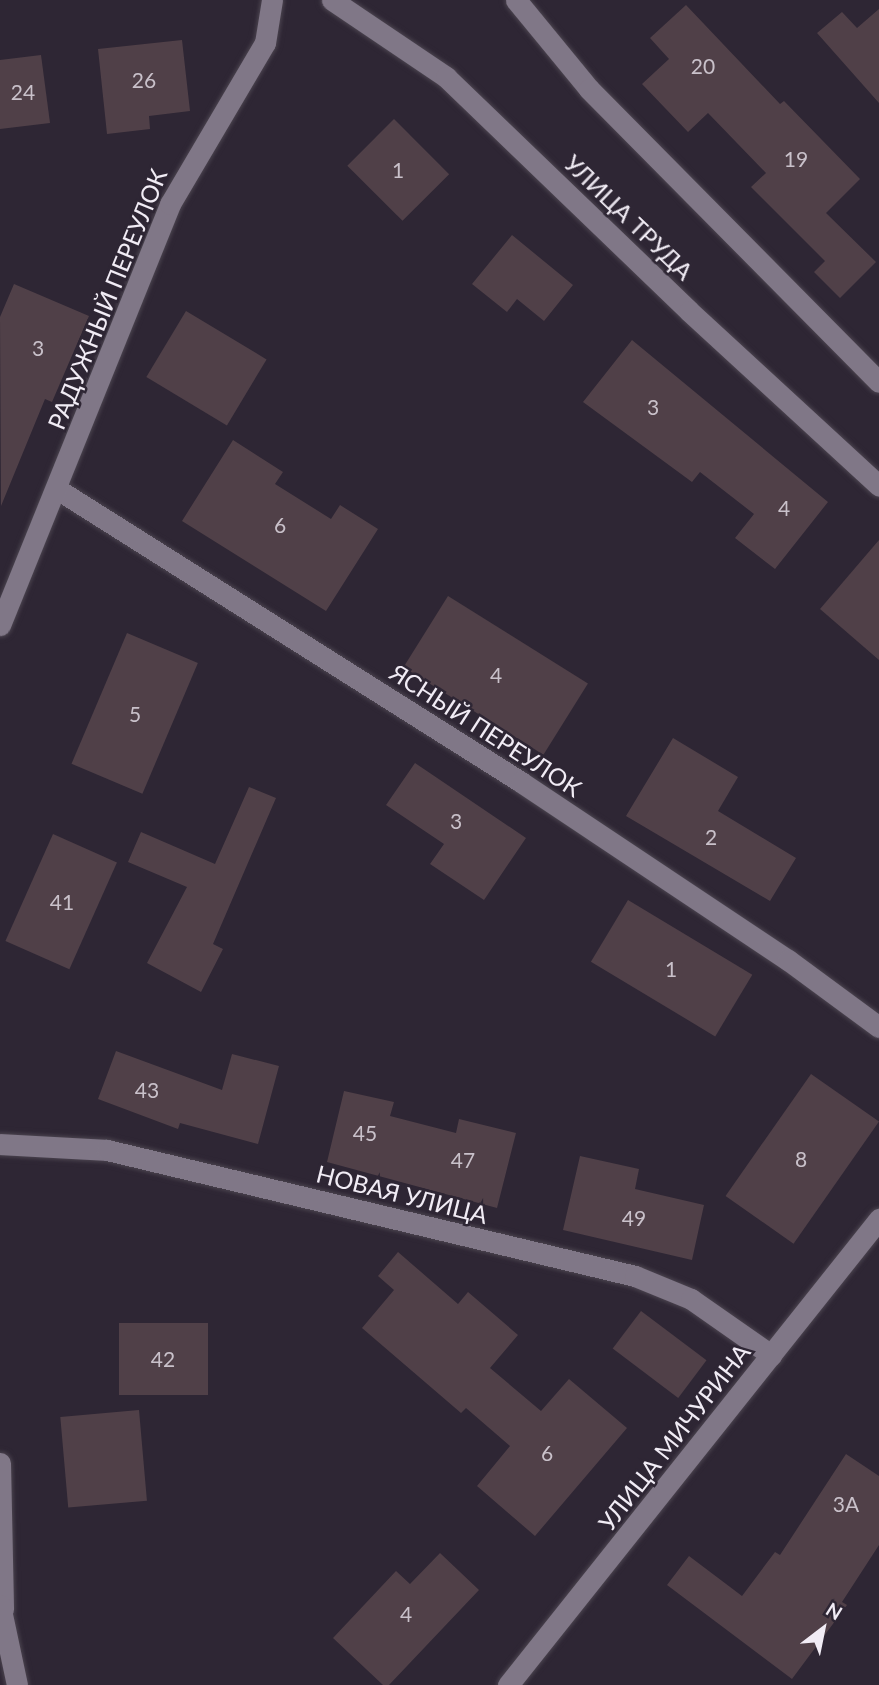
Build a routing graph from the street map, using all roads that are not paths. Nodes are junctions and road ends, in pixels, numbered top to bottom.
1 (272, 0) edge
2 (332, 0) edge
3 (516, 0) edge
4 (879, 382) edge
5 (879, 486) edge
6 (57, 489) junction
7 (0, 625) edge
8 (879, 1027) edge
9 (0, 1143) edge
10 (879, 1219) edge
11 (771, 1355) junction
12 (0, 1463) edge
13 (2, 1607) edge
14 (17, 1685) edge
15 (508, 1685) edge

1 - 6 street, РАДУЖНЫЙ ПЕРЕУЛОК
2 - 5 street, УЛИЦА ТРУДА
3 - 4 street
6 - 7 street, РАДУЖНЫЙ ПЕРЕУЛОК
6 - 8 street, ЯСНЫЙ ПЕРЕУЛОК
9 - 11 street, НОВАЯ УЛИЦА
10 - 11 street, УЛИЦА МИЧУРИНА
11 - 15 street, УЛИЦА МИЧУРИНА
12 - 13 street
13 - 14 street

